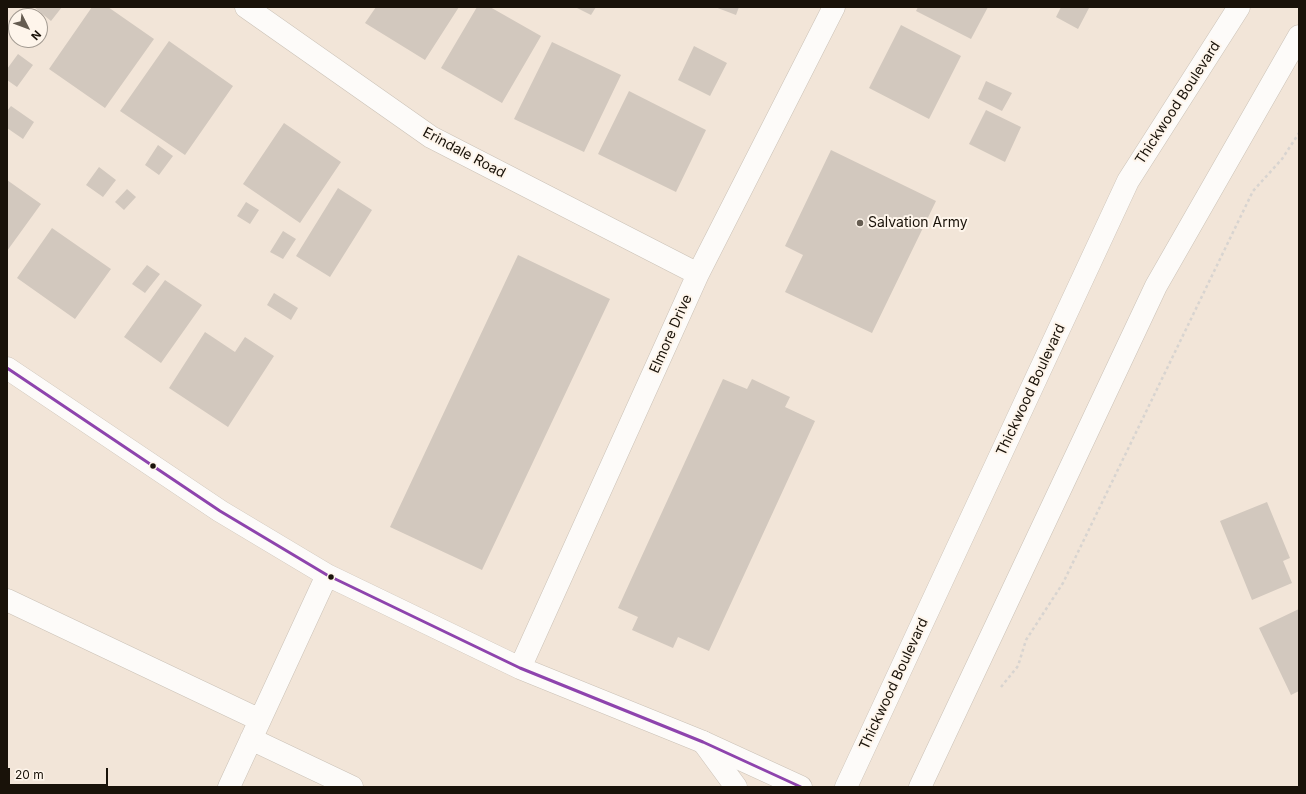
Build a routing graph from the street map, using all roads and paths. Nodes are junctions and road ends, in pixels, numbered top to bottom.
1 (246, 7) edge
2 (834, 7) edge
3 (1239, 7) edge
4 (1299, 36) edge
5 (1299, 133) edge
6 (698, 274) junction
7 (10, 374) edge
8 (327, 575) junction
9 (7, 600) edge
10 (520, 668) junction
11 (998, 690) dead end
12 (260, 720) junction
13 (251, 739) junction
14 (703, 742) junction
15 (229, 787) edge
16 (352, 787) edge
17 (736, 787) edge
18 (801, 787) edge
19 (846, 787) edge
20 (920, 787) edge

1 - 6 street, Erindale Road
2 - 6 street, Elmore Drive
3 - 19 street, Thickwood Boulevard
4 - 20 street
5 - 11 path
6 - 10 street, Elmore Drive
7 - 8 street
8 - 10 street
8 - 12 street
9 - 12 street
10 - 14 street
12 - 13 street
13 - 15 street
13 - 16 street
14 - 17 street
14 - 18 street

